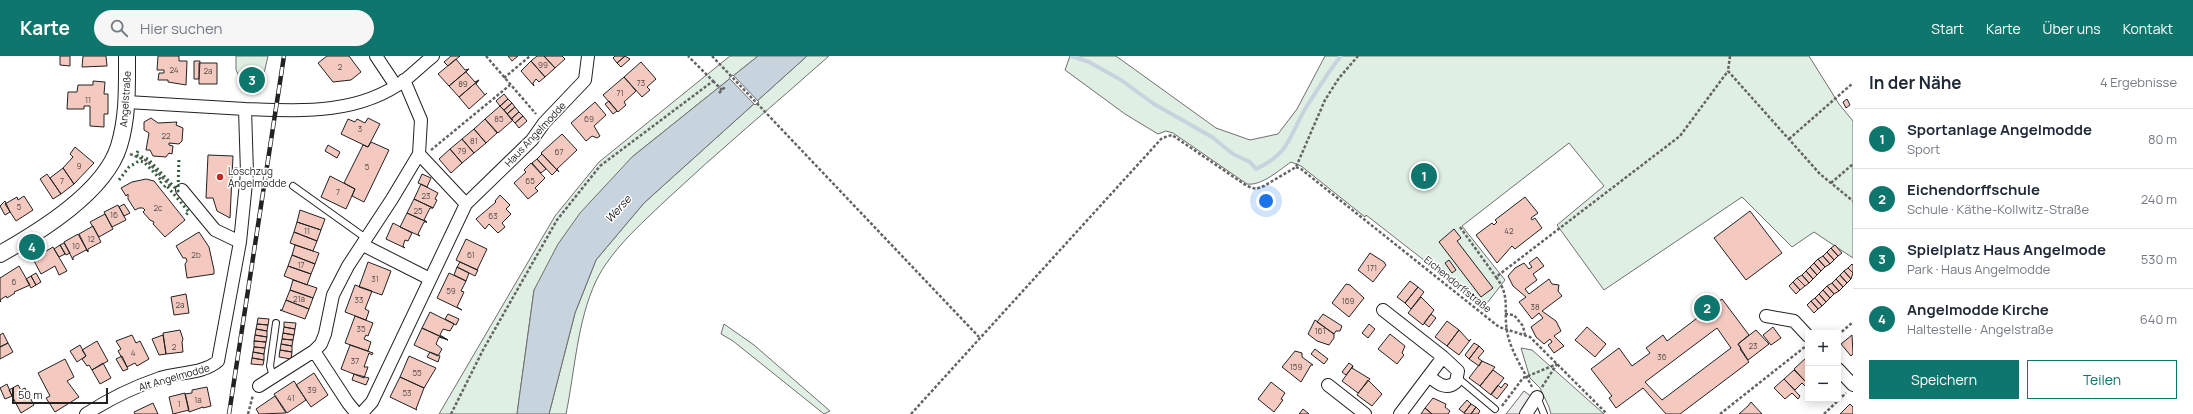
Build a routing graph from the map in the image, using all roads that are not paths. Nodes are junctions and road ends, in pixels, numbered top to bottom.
1 (128, 56) edge
2 (376, 56) edge
3 (433, 56) edge
4 (588, 56) edge
5 (400, 83) junction
6 (127, 102) junction
7 (245, 109) junction
8 (419, 154) junction
9 (293, 186) dead end
10 (182, 190) road end
11 (466, 204) junction
12 (240, 242) junction
13 (365, 242) junction
14 (0, 254) edge
15 (430, 279) junction
16 (1383, 310) dead end
17 (1766, 316) dead end
18 (276, 323) dead end
19 (1805, 333) edge
20 (314, 351) junction
21 (1444, 357) junction
22 (1841, 373) edge
23 (1429, 376) junction
24 (273, 377) junction
25 (1458, 378) junction
26 (1328, 384) dead end
27 (259, 386) road end
28 (1851, 388) edge
29 (1537, 397) joint
30 (1497, 410) road end
31 (86, 414) edge
32 (357, 414) edge
33 (361, 414) edge
34 (1365, 414) edge
35 (1400, 414) edge
36 (1526, 414) edge
37 (1544, 414) edge

1 - 6 street, Angelstraße
2 - 5 street
3 - 5 street
4 - 11 street, Haus Angelmodde
5 - 7 street
5 - 8 street
6 - 7 street
6 - 14 street, Angelstraße
7 - 12 street, Alt Angelmodde
8 - 11 street
8 - 13 street
9 - 13 lane
10 - 12 street
11 - 15 street, Haus Angelmodde
12 - 31 street, Alt Angelmodde
13 - 15 street
13 - 20 street
15 - 33 street, Haus Angelmodde
16 - 21 street
17 - 19 street
18 - 24 lane
20 - 24 street
20 - 32 street
21 - 23 street
21 - 25 street
22 - 28 street
23 - 25 street
23 - 35 street
24 - 27 street
25 - 30 lane
26 - 34 street
29 - 36 street
29 - 37 lane

